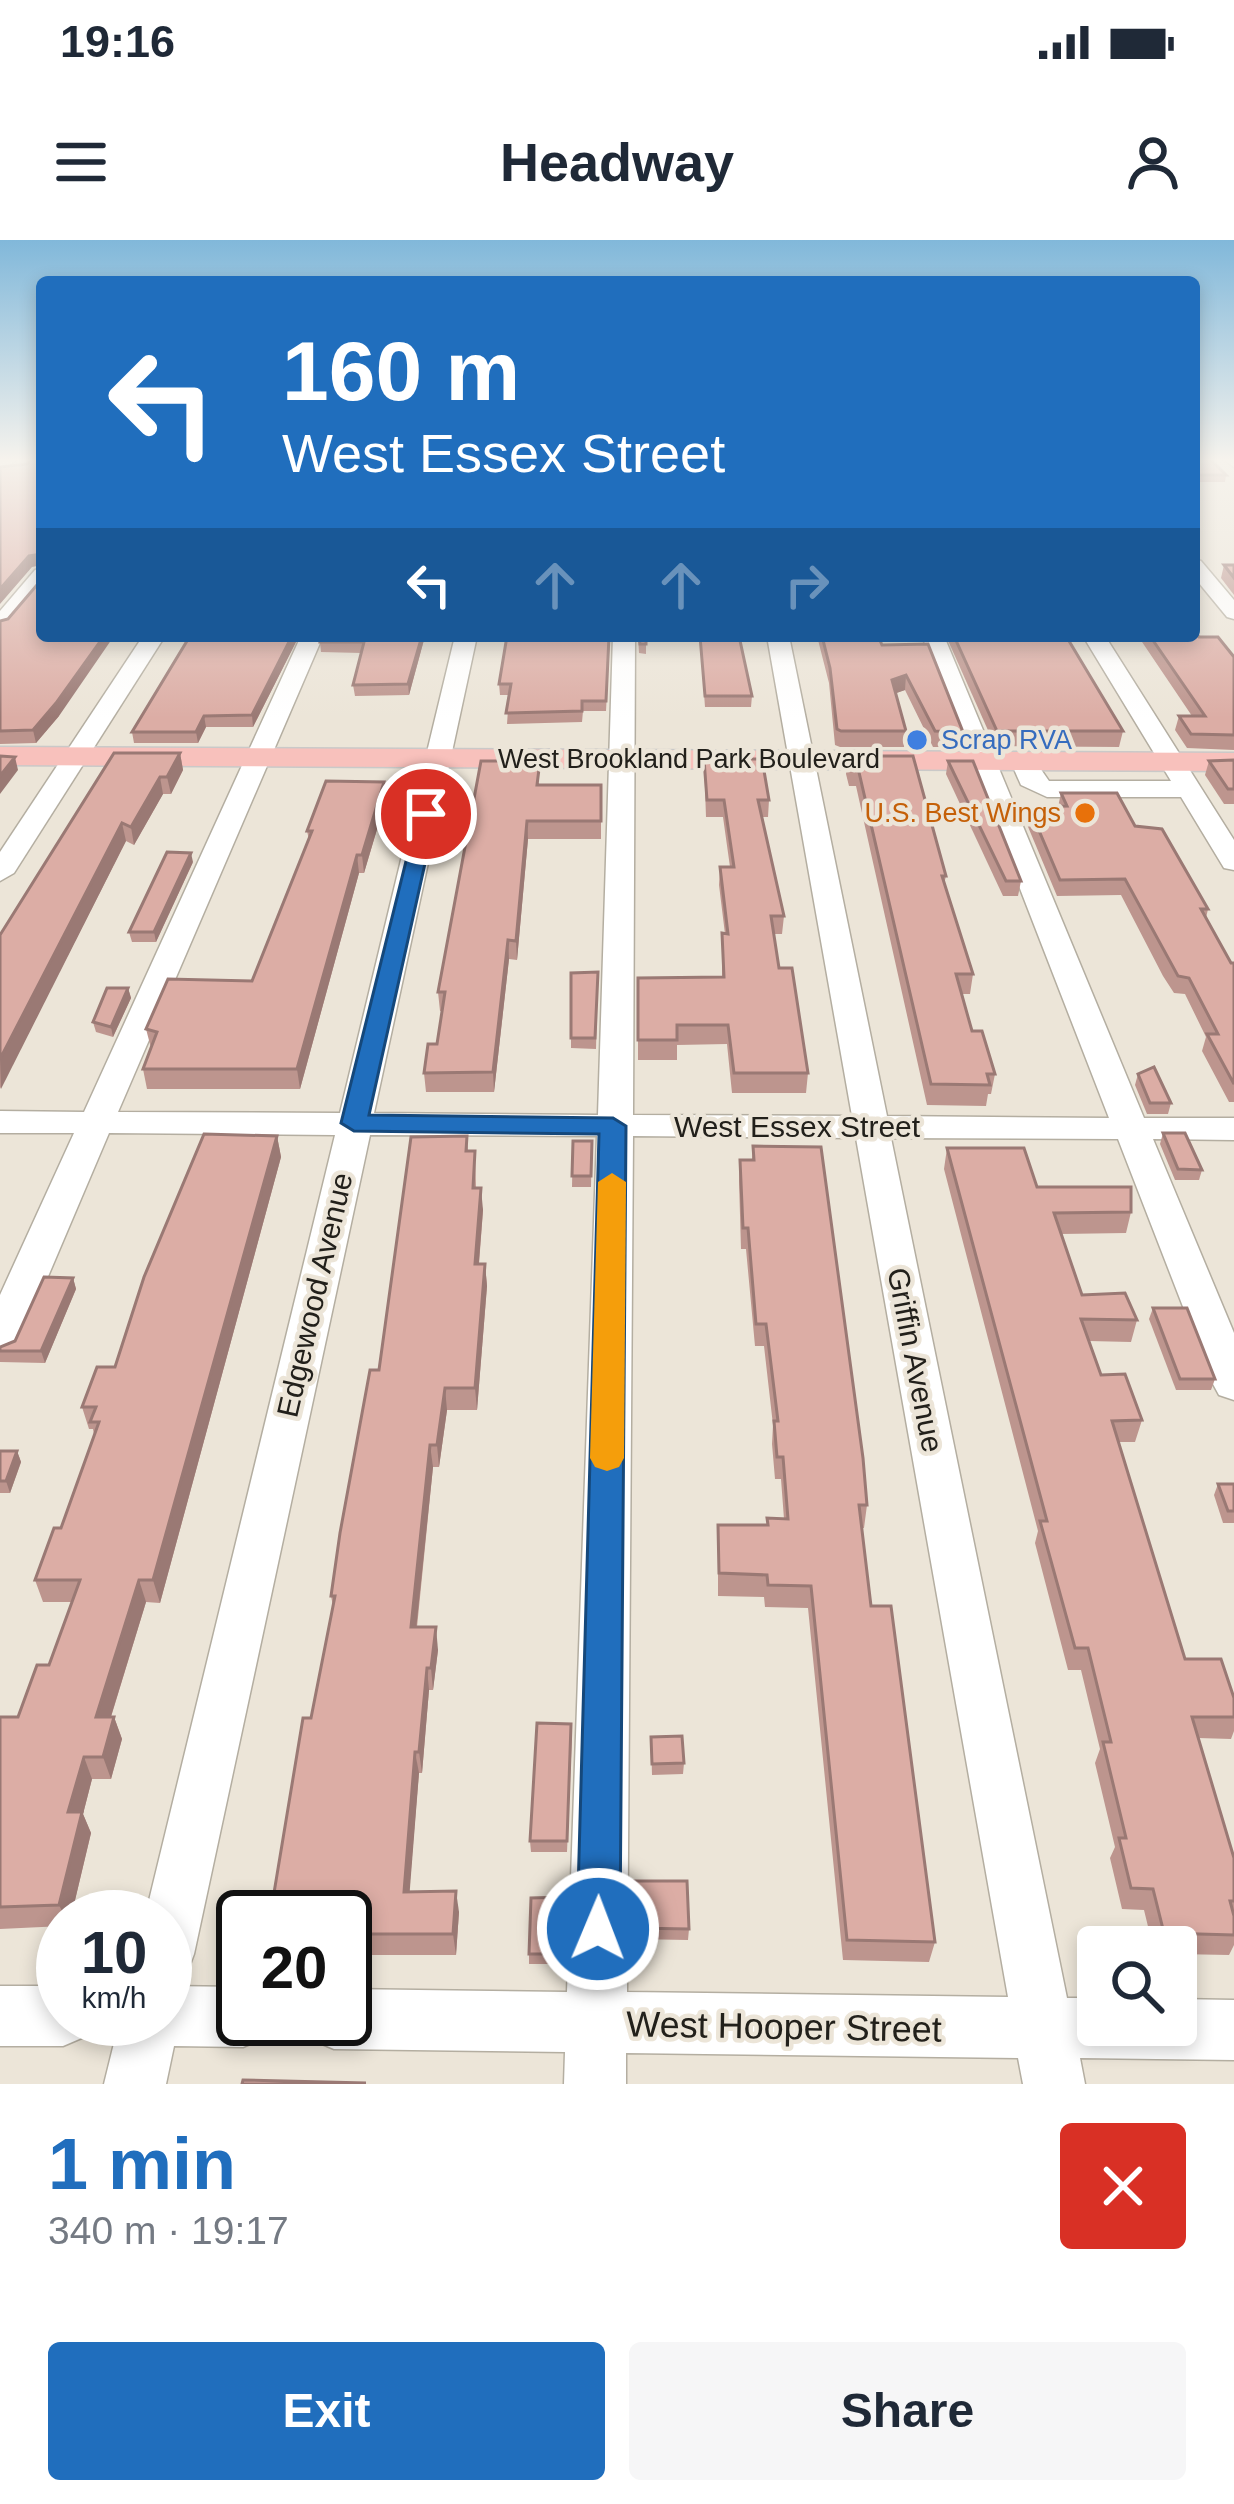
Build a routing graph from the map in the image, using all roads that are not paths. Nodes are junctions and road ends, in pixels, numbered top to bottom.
1 (1201, 565) edge
2 (36, 581) edge
3 (1234, 613) edge
4 (0, 624) edge
5 (150, 642) edge
6 (309, 642) edge
7 (465, 642) edge
8 (624, 642) edge
9 (779, 642) edge
10 (935, 642) edge
11 (1098, 642) edge
12 (0, 756) edge
13 (75, 756) junction
14 (260, 757) junction
15 (439, 758) junction
16 (626, 758) junction
17 (802, 759) junction
18 (983, 760) junction
19 (1172, 761) junction
20 (1234, 761) edge
21 (1115, 775) junction
22 (1189, 789) junction
23 (1234, 862) edge
24 (0, 873) edge
25 (0, 1122) edge
26 (97, 1122) junction
27 (354, 1123) junction
28 (613, 1126) junction
29 (871, 1127) junction
30 (1132, 1128) junction
31 (1234, 1129) edge
32 (0, 1340) edge
33 (1234, 1384) edge
34 (180, 1890) edge
35 (0, 2016) edge
36 (36, 2016) edge
37 (372, 2020) edge
38 (597, 2024) junction
39 (1234, 2030) edge
40 (144, 2046) edge
41 (1049, 2056) edge
42 (135, 2084) edge
43 (595, 2084) edge

1 - 3 street
2 - 4 street
5 - 13 street
6 - 14 street
7 - 15 street, Edgewood Avenue
8 - 16 street
9 - 17 street, Griffin Avenue
10 - 18 street
11 - 19 street
12 - 13 main road, West Brookland Park Boulevard
13 - 14 main road, West Brookland Park Boulevard
13 - 24 street
14 - 15 main road, West Brookland Park Boulevard
14 - 26 street
15 - 16 main road, West Brookland Park Boulevard
15 - 27 street, Edgewood Avenue
16 - 17 main road, West Brookland Park Boulevard
16 - 28 street
17 - 18 main road, West Brookland Park Boulevard
17 - 29 street, Griffin Avenue
18 - 21 main road, West Brookland Park Boulevard
18 - 30 street
19 - 20 main road, West Brookland Park Boulevard
19 - 21 main road, West Brookland Park Boulevard
19 - 22 street
21 - 22 street
22 - 23 street
25 - 26 street, West Essex Street
26 - 27 street, West Essex Street
26 - 32 street
27 - 28 street, West Essex Street
27 - 34 street, Edgewood Avenue
28 - 29 street, West Essex Street
28 - 38 street
29 - 30 street, West Essex Street
29 - 41 street, Griffin Avenue
30 - 31 street, West Essex Street
30 - 33 street
35 - 36 street
37 - 38 street, West Hooper Street
38 - 41 street, West Hooper Street
38 - 43 street
39 - 41 street, West Hooper Street
40 - 42 street

